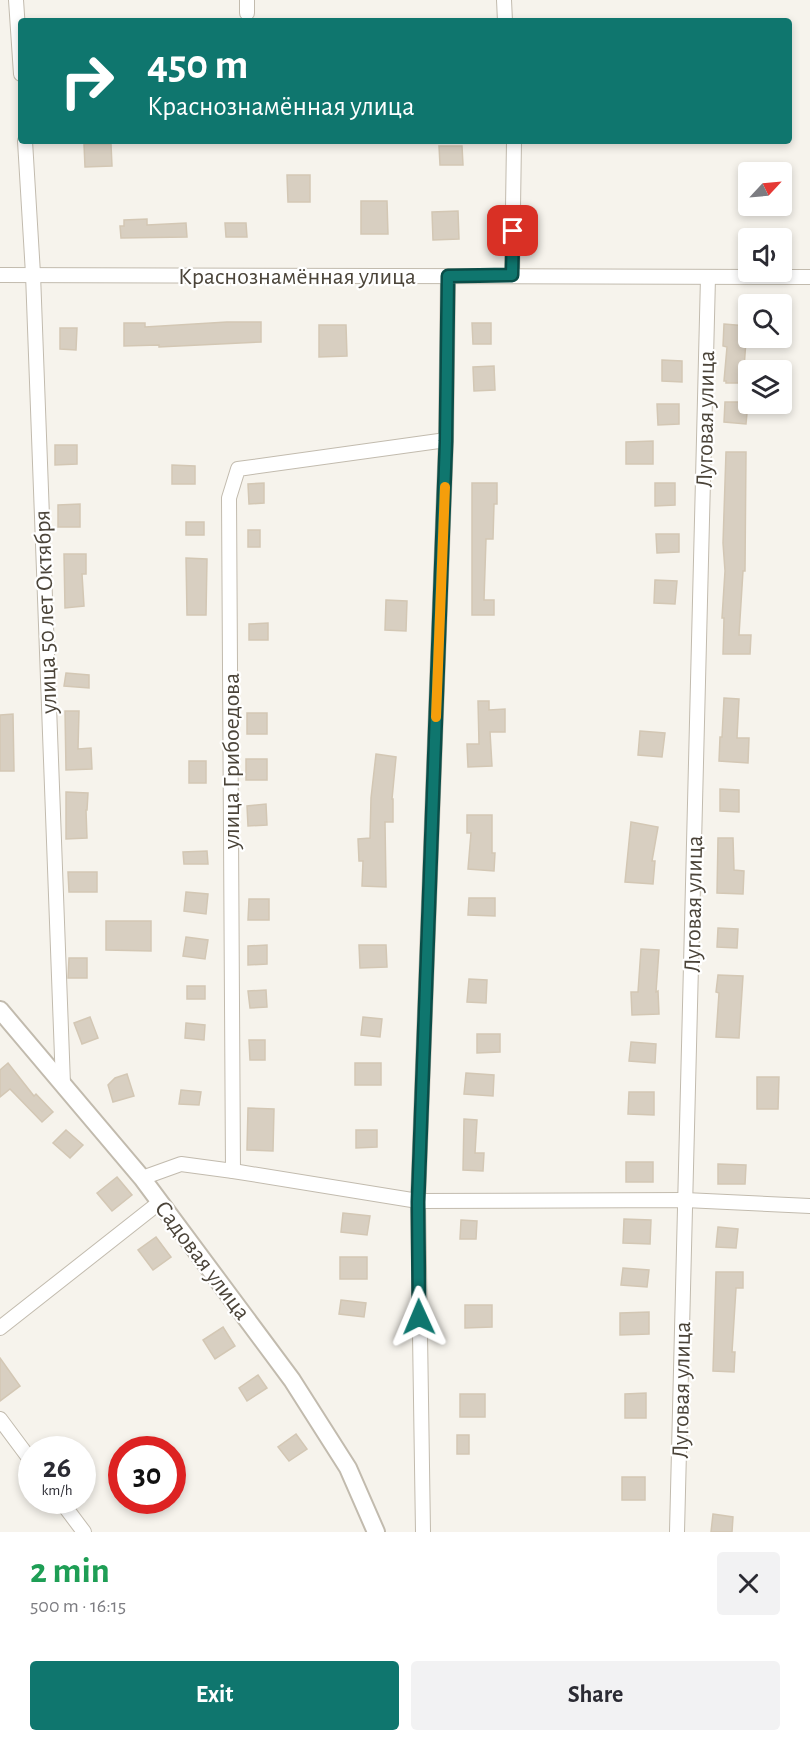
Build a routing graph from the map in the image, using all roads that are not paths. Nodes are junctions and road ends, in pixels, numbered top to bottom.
1 (16, 0) edge
2 (504, 0) edge
3 (505, 18) edge
4 (18, 30) edge
5 (25, 144) edge
6 (514, 144) edge
7 (33, 274) junction
8 (0, 275) edge
9 (512, 275) junction
10 (448, 276) junction
11 (708, 277) junction
12 (810, 277) edge
13 (446, 441) junction
14 (0, 1010) edge
15 (63, 1084) junction
16 (233, 1171) junction
17 (142, 1178) junction
18 (685, 1200) junction
19 (160, 1202) junction
20 (418, 1202) junction
21 (810, 1206) edge
22 (0, 1328) edge
23 (0, 1419) edge
24 (18, 1443) edge
25 (70, 1514) edge
26 (84, 1532) edge
27 (376, 1532) edge
28 (423, 1532) edge
29 (677, 1532) edge

1 - 4 street
2 - 3 street
5 - 7 street, улица 50 лет Октября
6 - 9 street
7 - 8 street, Краснознамённая улица
7 - 10 street, Краснознамённая улица
7 - 15 street, улица 50 лет Октября
9 - 10 street, Краснознамённая улица
9 - 11 street, Краснознамённая улица
10 - 13 street
11 - 12 street, Краснознамённая улица
11 - 18 street, Луговая улица
13 - 16 street, улица Грибоедова
13 - 20 street
14 - 15 street, Садовая улица
15 - 17 street, Садовая улица
16 - 17 street
16 - 20 street
17 - 19 street, Садовая улица
18 - 20 street
18 - 21 street
18 - 29 street, Луговая улица
19 - 22 street
19 - 27 street, Садовая улица
20 - 28 street
23 - 24 street
25 - 26 street

